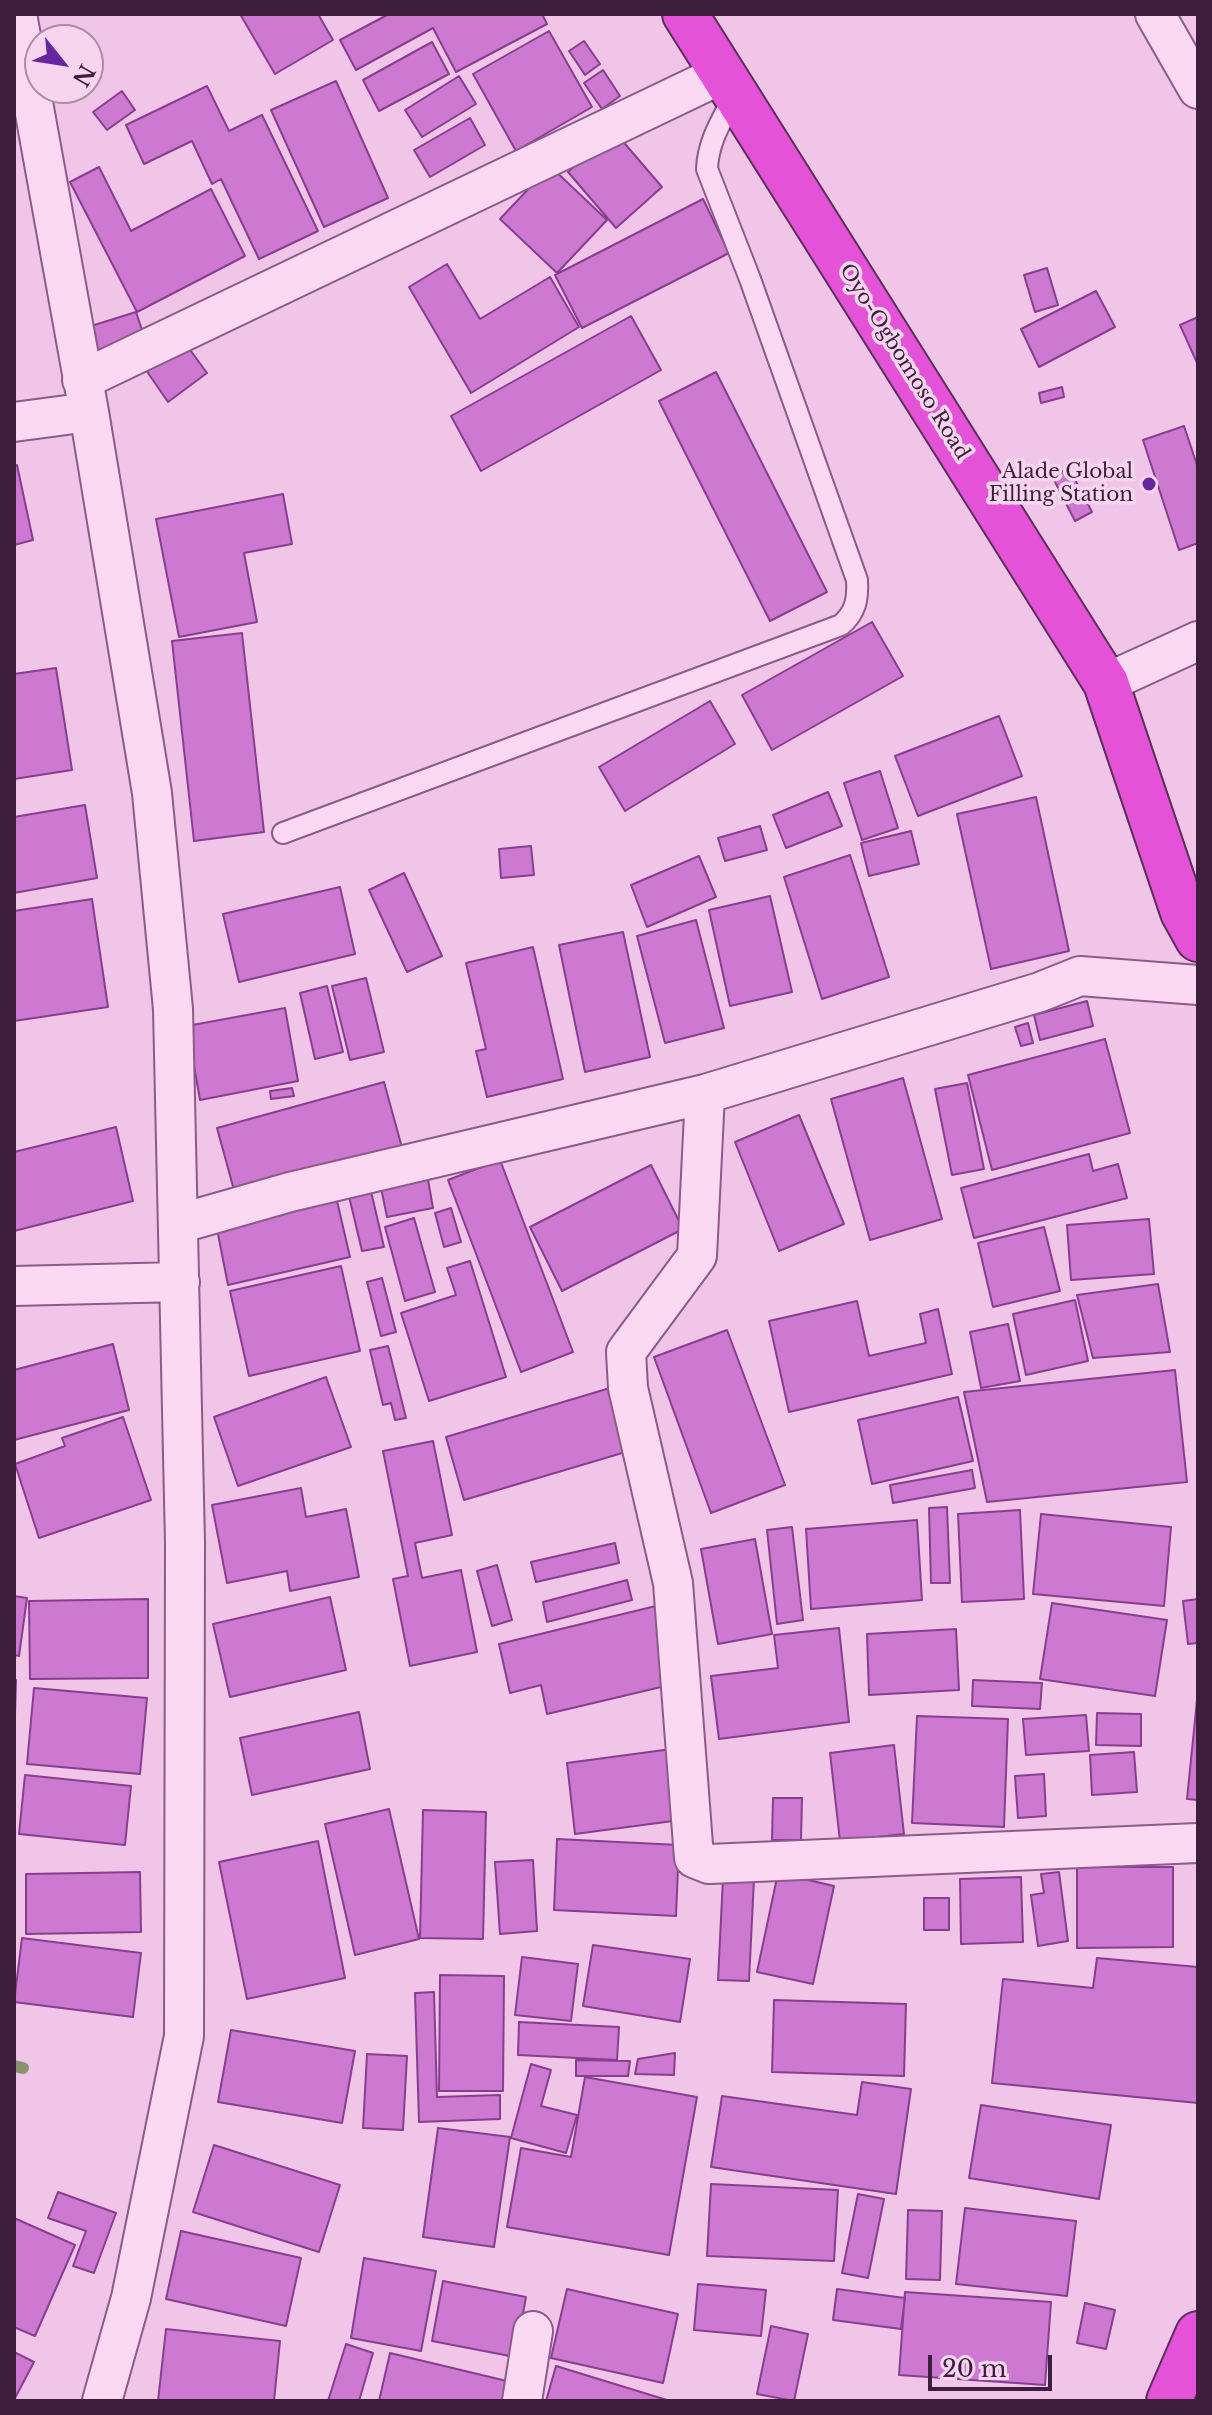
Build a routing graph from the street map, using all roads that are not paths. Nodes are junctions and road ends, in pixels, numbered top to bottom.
1 (17, 14) edge
2 (685, 14) edge
3 (1155, 14) edge
4 (730, 84) junction
5 (1198, 89) edge
6 (22, 94) edge
7 (86, 396) junction
8 (14, 422) edge
9 (1198, 641) edge
10 (1106, 683) junction
11 (283, 833) dead end
12 (1198, 939) edge
13 (1198, 985) edge
14 (705, 1094) junction
15 (178, 1224) junction
16 (180, 1282) junction
17 (14, 1286) edge
18 (1198, 1843) edge
19 (533, 2331) dead end
20 (1198, 2334) edge
21 (102, 2401) edge
22 (522, 2401) edge
23 (1169, 2401) edge

1 - 6 street
2 - 4 highway, Oyo-Ogbomoso Road
3 - 5 street
4 - 7 street
4 - 10 highway, Oyo-Ogbomoso Road
4 - 11 lane
6 - 7 street
7 - 8 street
7 - 15 street
9 - 10 street
10 - 12 highway, Oyo-Ogbomoso Road
13 - 14 street
14 - 15 street
14 - 18 street
15 - 16 street
16 - 17 street
16 - 21 street
19 - 22 street
20 - 23 highway

